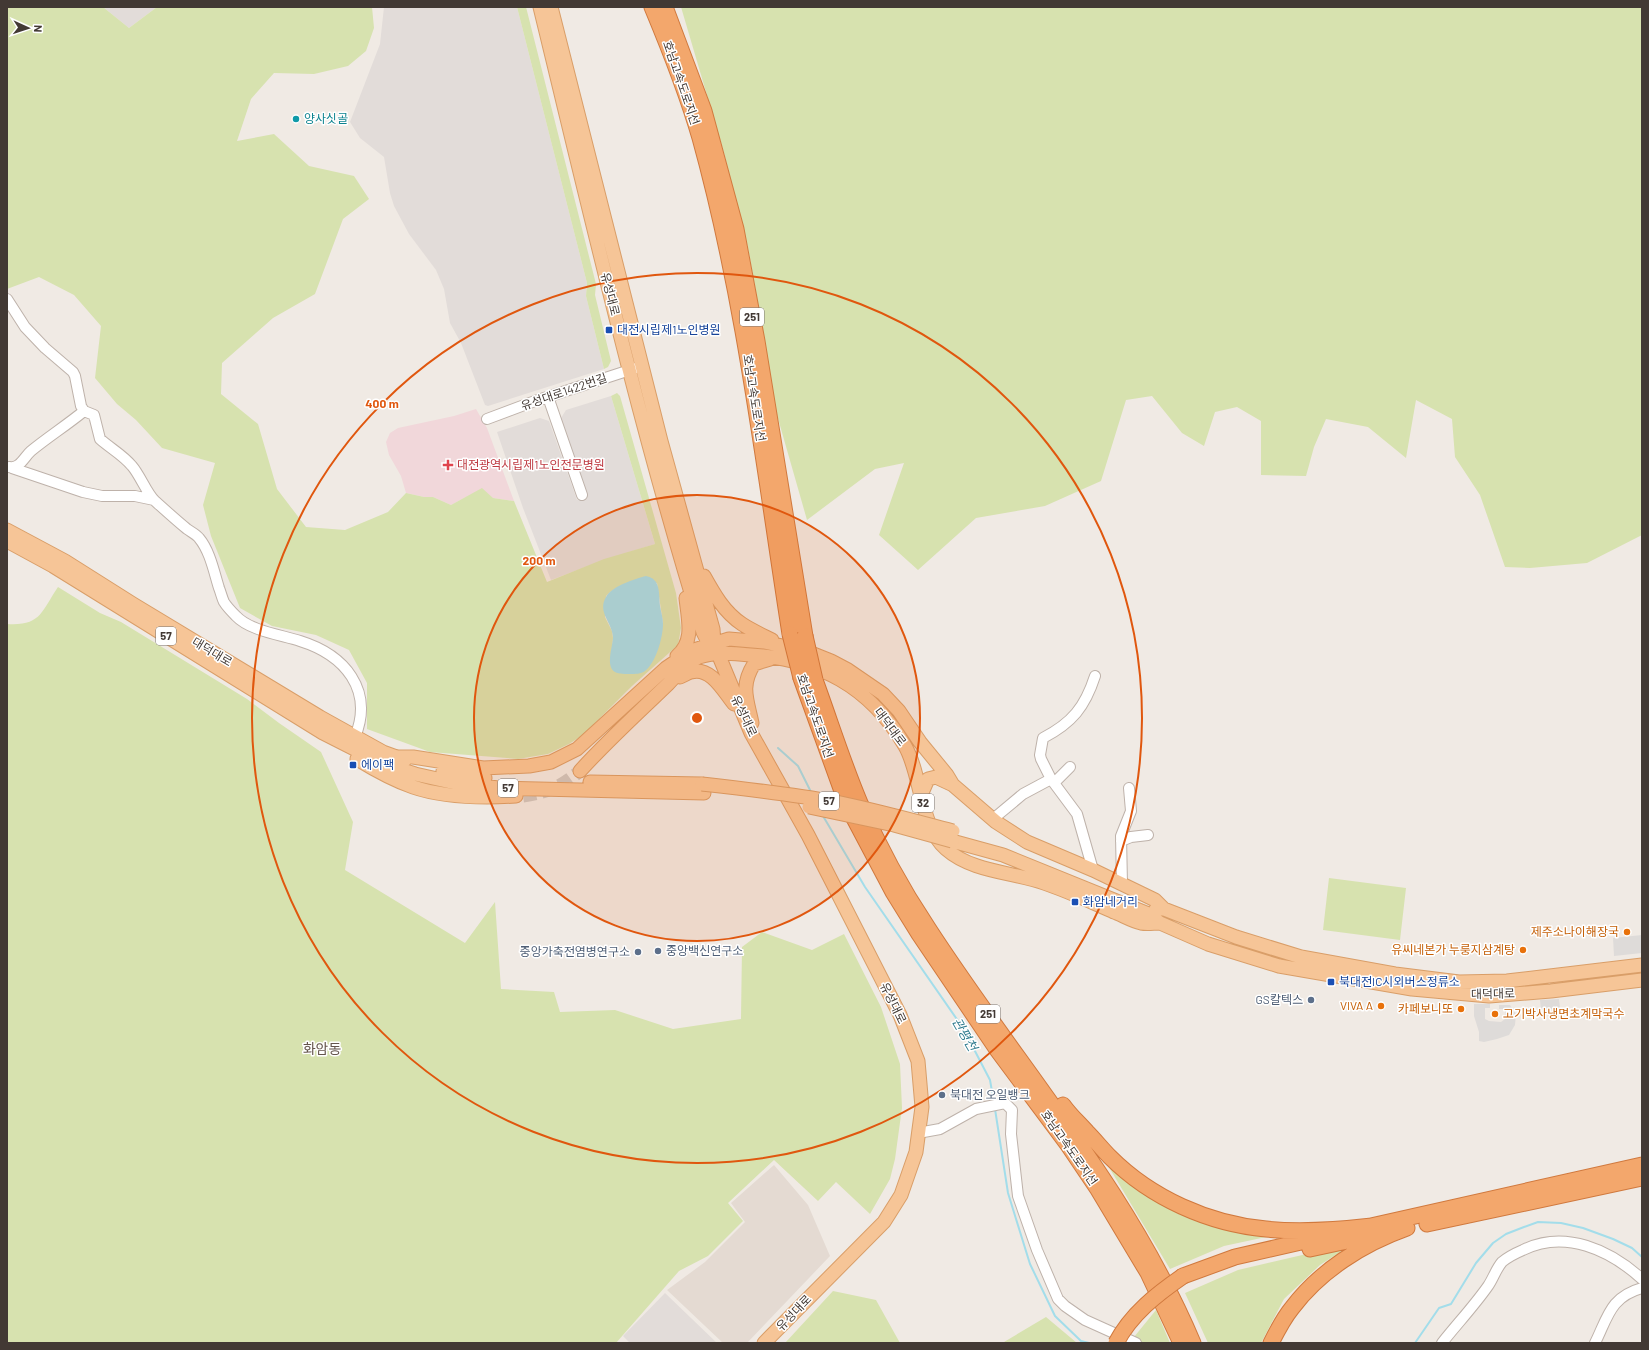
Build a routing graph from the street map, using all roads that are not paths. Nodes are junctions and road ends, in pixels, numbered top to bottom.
1 (540, 7) edge
2 (551, 7) edge
3 (652, 7) edge
4 (665, 7) edge
5 (7, 299) edge
6 (636, 368) junction
7 (548, 397) junction
8 (84, 411) junction
9 (487, 419) dead end
10 (9, 467) edge
11 (582, 495) dead end
12 (154, 500) junction
13 (7, 530) edge
14 (7, 541) edge
15 (689, 544) junction
16 (683, 564) junction
17 (783, 645) junction
18 (716, 649) junction
19 (666, 668) junction
20 (1095, 676) dead end
21 (808, 679) junction
22 (669, 683) junction
23 (742, 712) junction
24 (323, 733) junction
25 (355, 736) junction
26 (755, 741) junction
27 (398, 757) junction
28 (1070, 767) dead end
29 (580, 771) tunnel mouth
30 (1052, 781) junction
31 (953, 785) junction
32 (1129, 788) dead end
33 (703, 789) junction
34 (921, 795) junction
35 (523, 796) tunnel mouth
36 (993, 819) junction
37 (1148, 835) dead end
38 (953, 836) junction
39 (1121, 841) junction
40 (1093, 870) junction
41 (1122, 884) junction
42 (1164, 909) junction
43 (1160, 924) junction
44 (928, 928) junction
45 (1642, 965) edge
46 (1642, 980) edge
47 (918, 1133) junction
48 (1642, 1165) edge
49 (1642, 1178) edge
50 (1372, 1226) junction
51 (1407, 1228) junction
52 (1642, 1279) edge
53 (1186, 1280) junction
54 (1642, 1288) edge
55 (1181, 1340) edge
56 (764, 1343) edge
57 (1116, 1343) edge
58 (1125, 1343) edge
59 (1136, 1343) edge
60 (1271, 1343) edge
61 (1442, 1343) edge
62 (1595, 1343) edge

1 - 6 main road, 유성대로 / 32
2 - 6 main road, 유성대로 / 32
3 - 17 highway, 호남고속도로지선 / 251
4 - 21 highway, 호남고속도로지선 / 251, bridge
5 - 8 street
6 - 7 street, 유성대로1422번길
6 - 15 main road, 유성대로 / 32
6 - 16 main road, 유성대로 / 32
7 - 9 street, 유성대로1422번길
7 - 11 street
8 - 10 street
8 - 12 street
10 - 12 street
12 - 25 street
13 - 25 main road, 대덕대로 / 57
14 - 24 main road, 대덕대로 / 57
15 - 17 main road, 32
15 - 18 main road, 유성대로 / 32
16 - 18 main road, 유성대로 / 32
16 - 19 main road
17 - 18 main road, 대덕대로
17 - 18 main road
17 - 21 highway, 호남고속도로지선 / 251, bridge
17 - 26 main road
17 - 31 main road, 대덕대로 / 32
17 - 34 main road, 대덕대로 / 32
18 - 19 main road
18 - 22 main road
18 - 23 main road, 유성대로
19 - 27 main road
20 - 30 street
21 - 44 highway, 호남고속도로지선 / 251
21 - 55 highway, 호남고속도로지선 / 251
22 - 23 main road
22 - 29 main road
23 - 26 main road, 유성대로
24 - 33 main road, 57
24 - 35 main road
25 - 27 main road, 대덕대로 / 57
26 - 47 main road, 유성대로
27 - 33 main road, 57
28 - 30 street
30 - 36 street
30 - 40 street
31 - 34 main road
31 - 36 main road, 대덕대로 / 32
32 - 39 street
33 - 38 main road, 57, bridge
34 - 43 main road, 대덕대로 / 32
36 - 40 main road, 대덕대로 / 32
37 - 39 street
38 - 42 main road, 대덕대로 / 57
38 - 43 main road, 대덕대로 / 57
39 - 41 street
40 - 41 main road, 대덕대로 / 32
41 - 42 main road, 대덕대로 / 32
42 - 45 main road, 대덕대로 / 32
43 - 46 main road, 대덕대로 / 32
44 - 50 highway
44 - 55 highway, 호남고속도로지선 / 251
47 - 56 main road, 유성대로
47 - 59 street
48 - 50 highway
49 - 51 highway
50 - 53 highway
51 - 53 highway
51 - 60 highway
52 - 61 street
53 - 57 highway, bridge
53 - 58 highway
54 - 62 street

